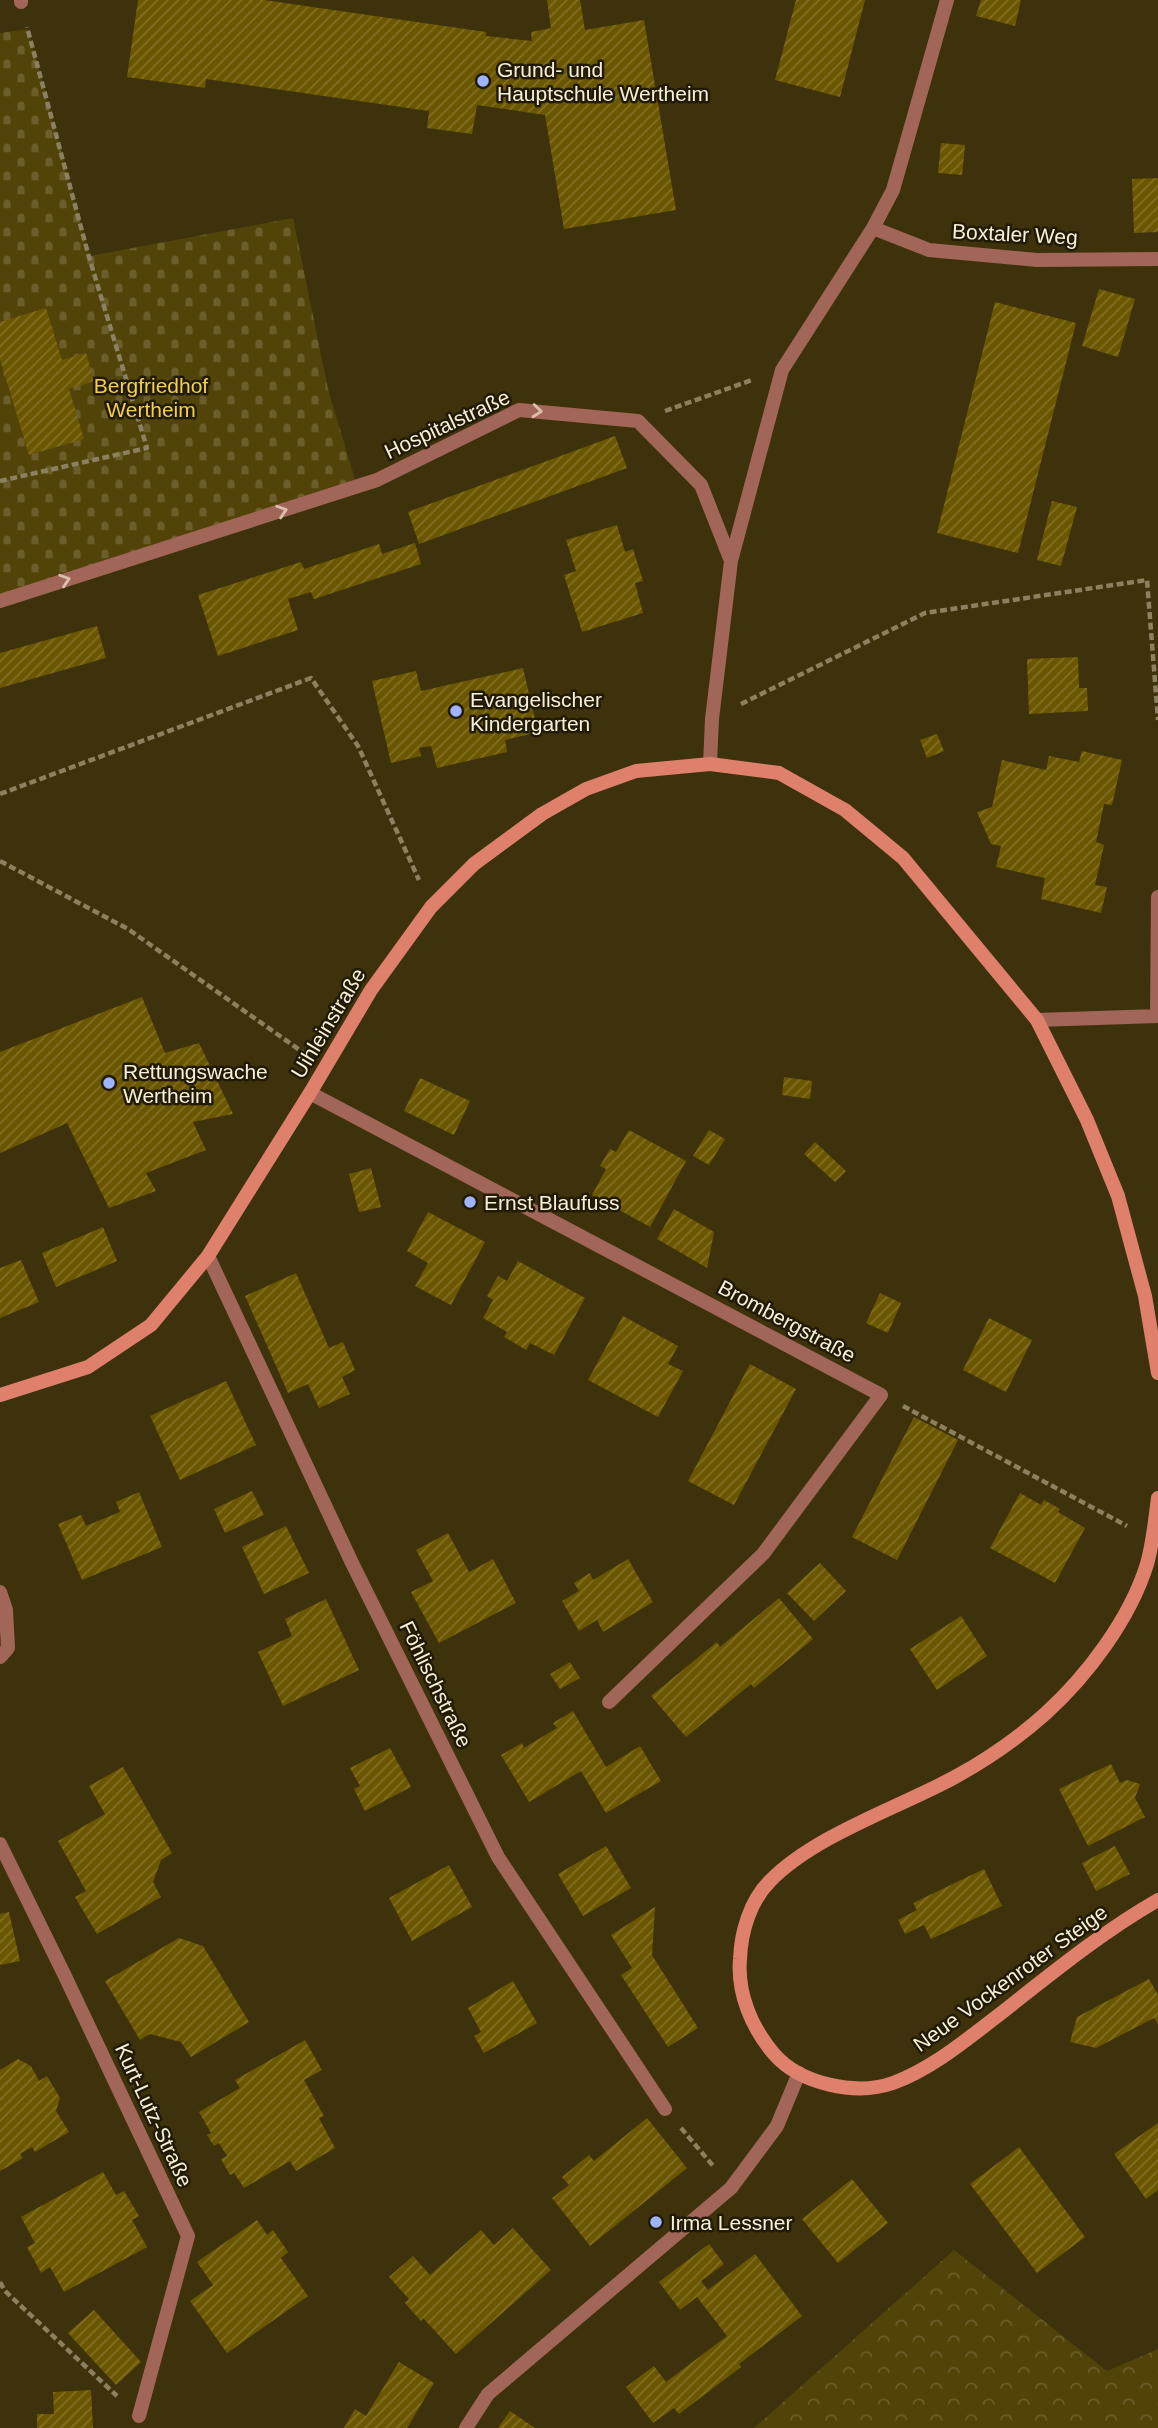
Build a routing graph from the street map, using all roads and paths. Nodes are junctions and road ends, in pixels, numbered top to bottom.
1 (947, 0) edge
2 (21, 1) edge
3 (873, 228) junction
4 (1158, 259) edge
5 (782, 370) junction
6 (638, 421) junction
7 (0, 481) edge
8 (731, 561) junction
9 (0, 601) edge
10 (712, 719) junction
11 (1158, 720) edge
12 (710, 764) junction
13 (0, 794) edge
14 (0, 861) edge
15 (1158, 897) edge
16 (431, 907) junction
17 (1157, 1016) edge
18 (1037, 1020) junction
19 (325, 1067) junction
20 (310, 1093) junction
21 (208, 1256) junction
22 (1158, 1373) edge
23 (0, 1395) edge
24 (881, 1395) junction
25 (1158, 1498) edge
26 (1152, 1544) junction
27 (0, 1592) edge
28 (0, 1657) edge
29 (609, 1702) dead end
30 (0, 1844) edge
31 (1158, 1900) edge
32 (799, 2073) junction
33 (665, 2109) joint
34 (731, 2188) junction
35 (0, 2282) edge
36 (139, 2416) joint
37 (466, 2428) edge

1 - 3 street
2 - 7 path
3 - 4 street, Boxtaler Weg
3 - 5 street
5 - 6 path
5 - 8 street
6 - 8 street
9 -> 6 street, Hospitalstraße
8 - 10 street
10 - 11 path
10 - 12 street
12 - 16 main road, Uihleinstraße
12 - 18 main road
13 - 16 path
14 - 19 path
15 - 17 street
16 - 19 main road, Uihleinstraße
17 - 18 street
18 - 22 main road
19 - 20 main road, Uihleinstraße
20 - 21 main road, Uihleinstraße
20 - 24 street, Brombergstraße
21 - 23 main road, Uihleinstraße
21 - 33 street, Föhlischstraße
24 - 26 path
24 - 29 street
25 - 26 main road, Neue Vockenroter Steige
26 - 32 main road, Neue Vockenroter Steige
27 - 28 street
30 - 36 street, Kurt-Lutz-Straße
31 - 32 main road, Neue Vockenroter Steige
32 - 34 street
33 - 34 path
34 - 37 street
35 - 36 path

